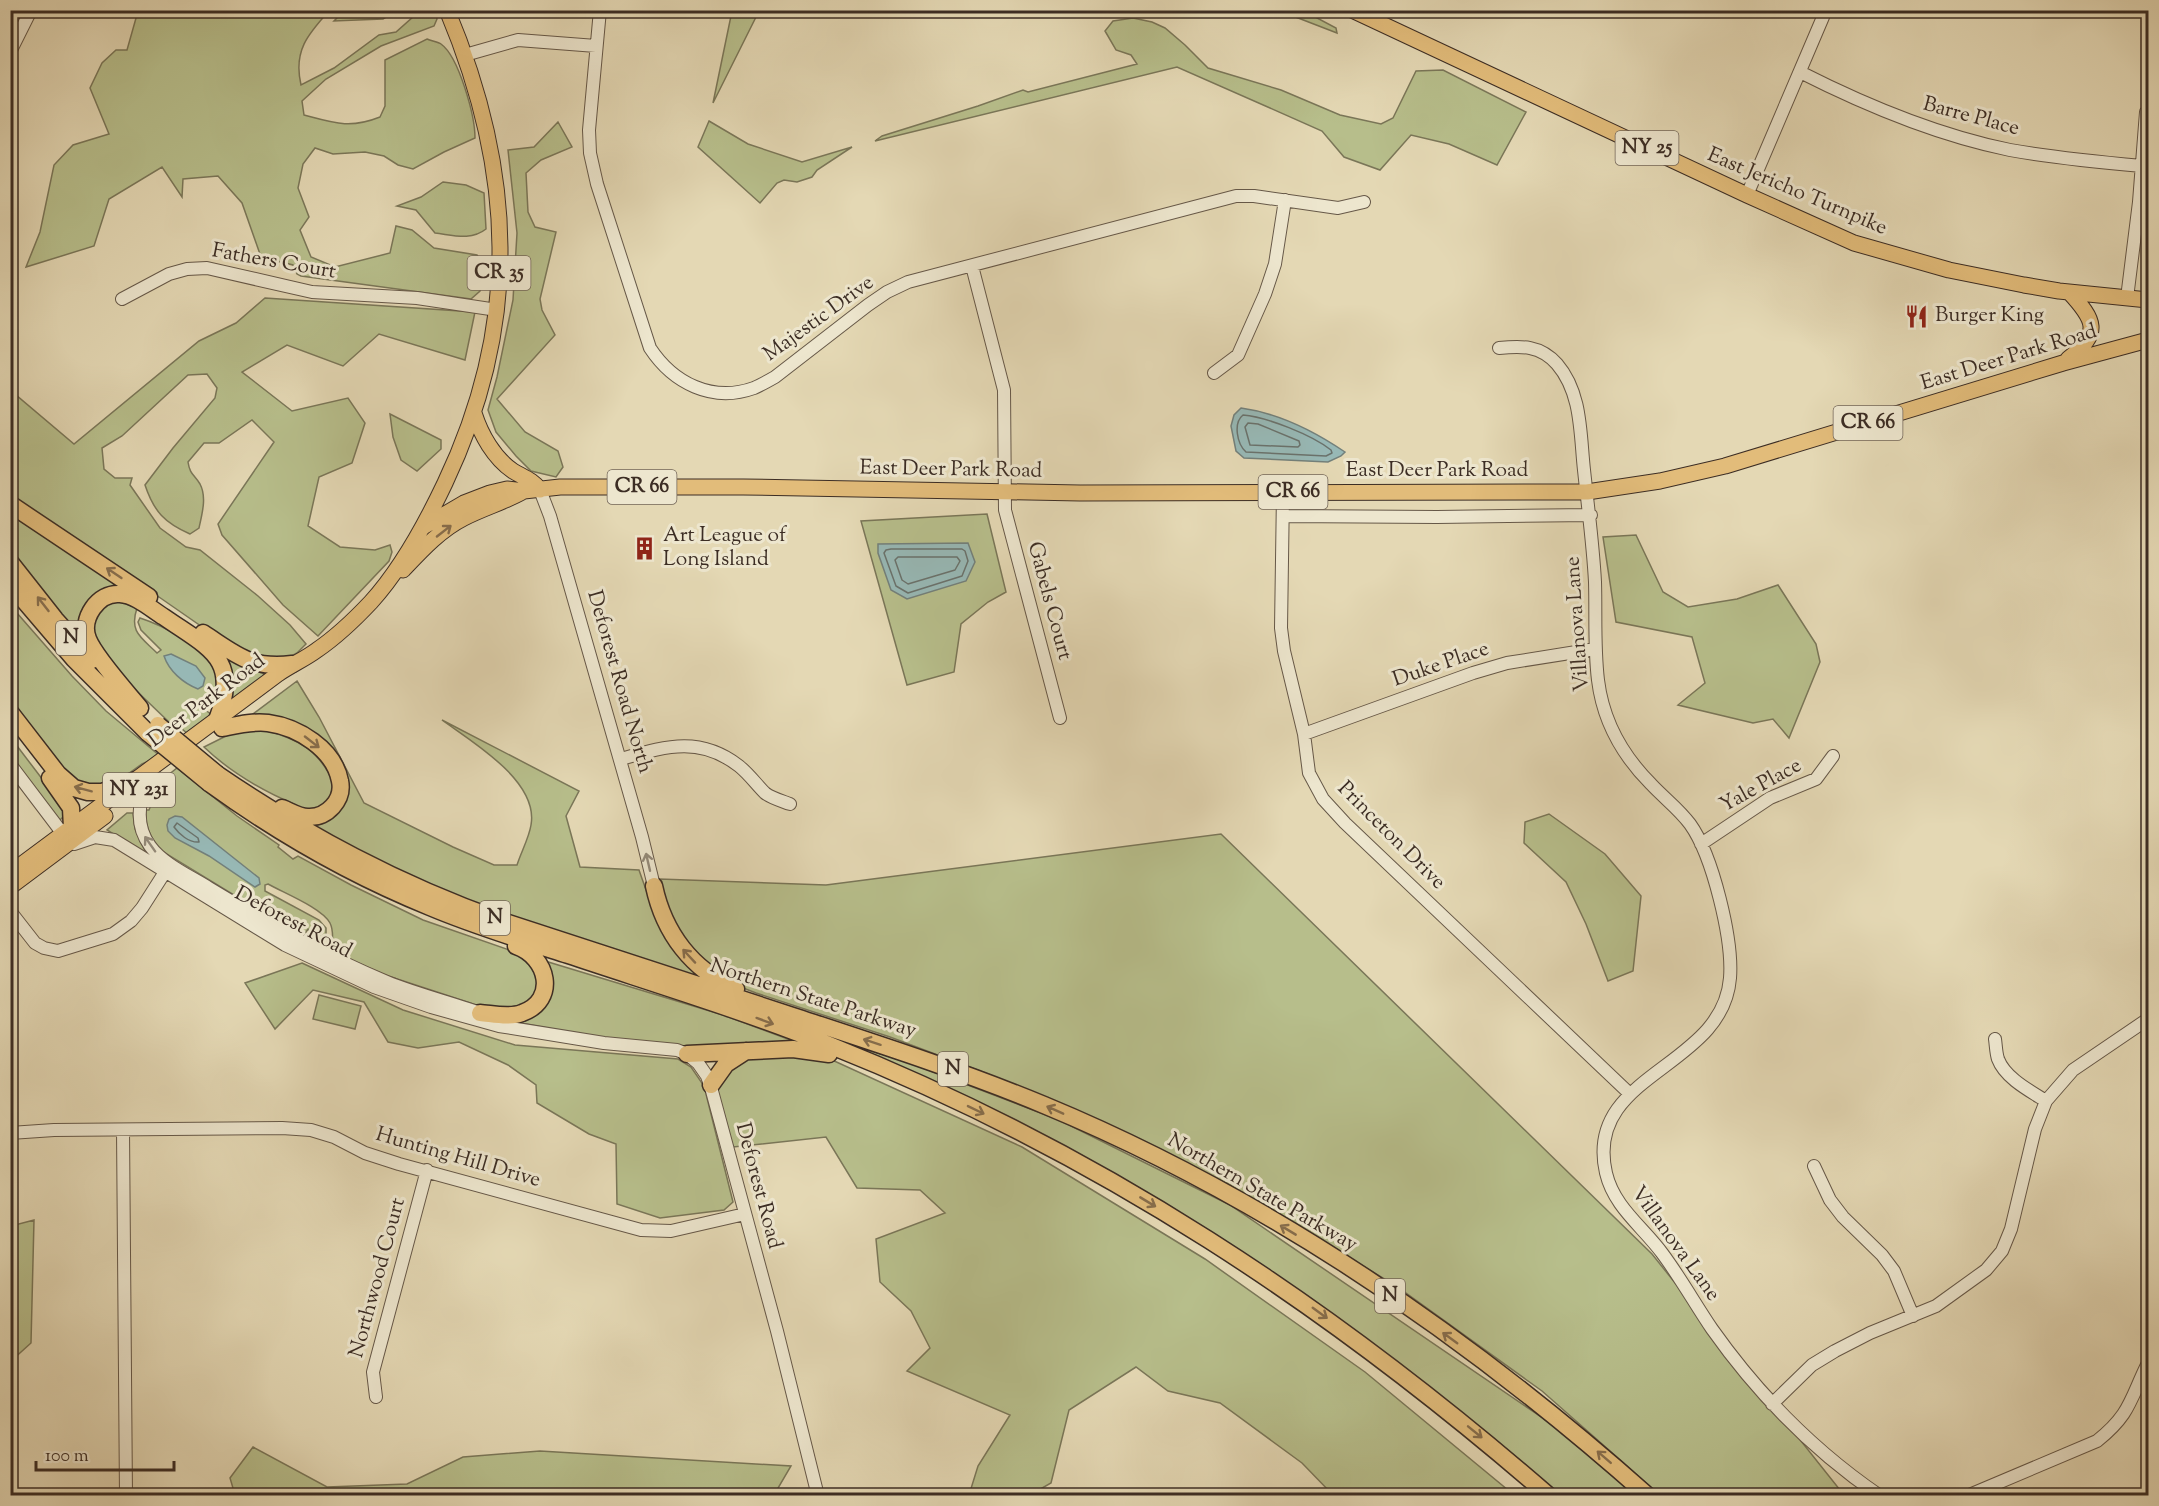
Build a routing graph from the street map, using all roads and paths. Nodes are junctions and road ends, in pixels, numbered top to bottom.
1 (31, 10) edge
2 (447, 10) edge
3 (600, 10) edge
4 (1352, 10) edge
5 (1823, 17) dead end
6 (596, 46) junction
7 (10, 52) edge
8 (465, 55) junction
9 (1800, 72) junction
10 (2146, 112) dead end
11 (2142, 166) junction
12 (1747, 195) junction
13 (1286, 200) junction
14 (1364, 202) dead end
15 (972, 266) junction
16 (2069, 292) junction
17 (2127, 298) junction
18 (122, 299) dead end
19 (2148, 300) edge
20 (497, 310) junction
21 (2148, 340) edge
22 (1499, 348) dead end
23 (487, 363) junction
24 (2063, 363) junction
25 (1214, 373) dead end
26 (474, 413) junction
27 (493, 451) junction
28 (540, 490) junction
29 (524, 491) junction
30 (1004, 492) junction
31 (1283, 492) junction
32 (1587, 492) junction
33 (10, 504) edge
34 (1591, 515) junction
35 (1283, 516) junction
36 (423, 527) junction
37 (10, 562) edge
38 (10, 584) edge
39 (10, 593) edge
40 (372, 601) junction
41 (40, 622) junction
42 (1595, 649) junction
43 (315, 651) junction
44 (292, 664) junction
45 (140, 708) junction
46 (10, 712) edge
47 (1060, 718) dead end
48 (219, 724) junction
49 (10, 727) edge
50 (154, 729) junction
51 (1305, 734) junction
52 (1833, 756) dead end
53 (621, 759) junction
54 (10, 764) edge
55 (213, 778) junction
56 (142, 782) junction
57 (790, 804) dead end
58 (67, 831) junction
59 (1701, 844) junction
60 (56, 853) junction
61 (165, 872) junction
62 (13, 880) edge
63 (654, 886) joint
64 (10, 910) edge
65 (450, 915) junction
66 (480, 1013) junction
67 (793, 1016) junction
68 (2148, 1019) edge
69 (525, 1029) junction
70 (1995, 1040) dead end
71 (746, 1050) junction
72 (687, 1054) junction
73 (711, 1085) junction
74 (923, 1085) junction
75 (1629, 1094) junction
76 (2046, 1101) junction
77 (123, 1130) junction
78 (10, 1133) edge
79 (1815, 1166) dead end
80 (427, 1170) junction
81 (745, 1214) junction
82 (1913, 1316) junction
83 (2148, 1363) edge
84 (376, 1397) dead end
85 (1772, 1404) junction
86 (126, 1496) edge
87 (818, 1496) edge
88 (1550, 1496) edge
89 (1648, 1496) edge
90 (1880, 1496) edge
91 (1967, 1496) edge

1 - 7 street
2 - 8 main road, Deer Park Road / CR 35
3 - 6 street, Majestic Drive
4 - 12 main road, East Jericho Turnpike / NY 25
5 - 9 street
6 - 8 street
6 - 15 street, Majestic Drive
8 - 20 main road, Deer Park Road / CR 35
9 - 11 street, Barre Place
9 - 12 street
10 - 11 street
11 - 17 street
12 - 16 main road, East Jericho Turnpike / NY 25
13 - 14 street, Majestic Drive
13 - 15 street, Majestic Drive
13 - 25 street
15 - 30 street, Gabels Court
16 - 17 main road, East Jericho Turnpike / NY 25
16 - 24 main road
17 - 19 main road, East Jericho Turnpike / NY 25
18 - 20 street, Fathers Court
20 - 23 main road, Deer Park Road / CR 35
21 - 24 main road, East Deer Park Road / CR 66
22 - 32 street, Villanova Lane
23 - 26 main road, Deer Park Road / CR 35
23 - 27 main road
24 - 32 main road, East Deer Park Road / CR 66
26 - 27 main road
26 - 36 main road, Deer Park Road / CR 35
27 - 28 main road
28 - 29 main road, East Deer Park Road / CR 66
28 - 30 main road, East Deer Park Road / CR 66
28 - 53 street, Deforest Road North
29 - 36 main road, East Deer Park Road / CR 66
40 -> 29 main road, East Deer Park Road / CR 66
30 - 31 main road, East Deer Park Road / CR 66
30 - 47 street, Gabels Court
31 - 32 main road, East Deer Park Road / CR 66
31 - 35 street, Princeton Drive
32 - 34 street, Villanova Lane
44 -> 33 highway
34 - 35 street
34 - 42 street, Villanova Lane
35 - 51 street, Princeton Drive
36 - 40 main road, Deer Park Road / CR 35
45 -> 37 highway, Northern State Parkway / N
38 - 41 highway, Northern State Parkway / N
39 - 41 highway
40 - 43 main road, Deer Park Road / CR 35
41 - 50 highway, Northern State Parkway / N
42 - 51 street, Duke Place
42 - 59 street, Villanova Lane
43 - 44 main road, Deer Park Road / NY 231
43 - 48 main road, Deer Park Road / NY 231
44 - 48 main road, Deer Park Road / NY 231
45 - 48 highway
45 - 50 highway, Northern State Parkway / N
56 -> 46 highway
48 -> 55 highway
48 - 56 main road, Deer Park Road / NY 231
49 - 58 highway
50 - 55 highway, Northern State Parkway / N, bridge
51 - 75 street, Princeton Drive
52 - 59 street, Yale Place
53 - 57 street
63 -> 53 street, Deforest Road North
54 - 58 street
55 - 65 highway, Northern State Parkway / N
55 - 67 highway, Northern State Parkway / N
56 - 58 main road, Deer Park Road / NY 231
56 - 60 main road, Deer Park Road / NY 231
66 -> 56 street, Deforest Road
58 - 62 main road, Deer Park Road / NY 231
59 - 75 street, Villanova Lane
60 - 61 street, Deforest Road
60 - 62 main road, Deer Park Road / NY 231
61 - 64 street
61 - 69 street, Deforest Road
67 -> 63 highway
65 - 66 highway
65 -> 74 highway, Northern State Parkway / N
66 - 69 street, Deforest Road
89 -> 67 highway, Northern State Parkway / N
68 - 76 street
69 - 72 street, Deforest Road
70 - 76 street
71 - 72 highway
71 - 73 highway
71 - 74 highway
72 - 73 street, Deforest Road
73 - 81 street, Deforest Road
74 -> 88 highway, Northern State Parkway / N
75 - 85 street, Villanova Lane
76 - 82 street
77 - 78 street, Hunting Hill Drive
77 - 80 street, Hunting Hill Drive
77 - 86 street
79 - 82 street
80 - 81 street, Hunting Hill Drive
80 - 84 street, Northwood Court
81 - 87 street, Deforest Road
82 - 85 street
83 - 91 street
85 - 90 street, Villanova Lane

